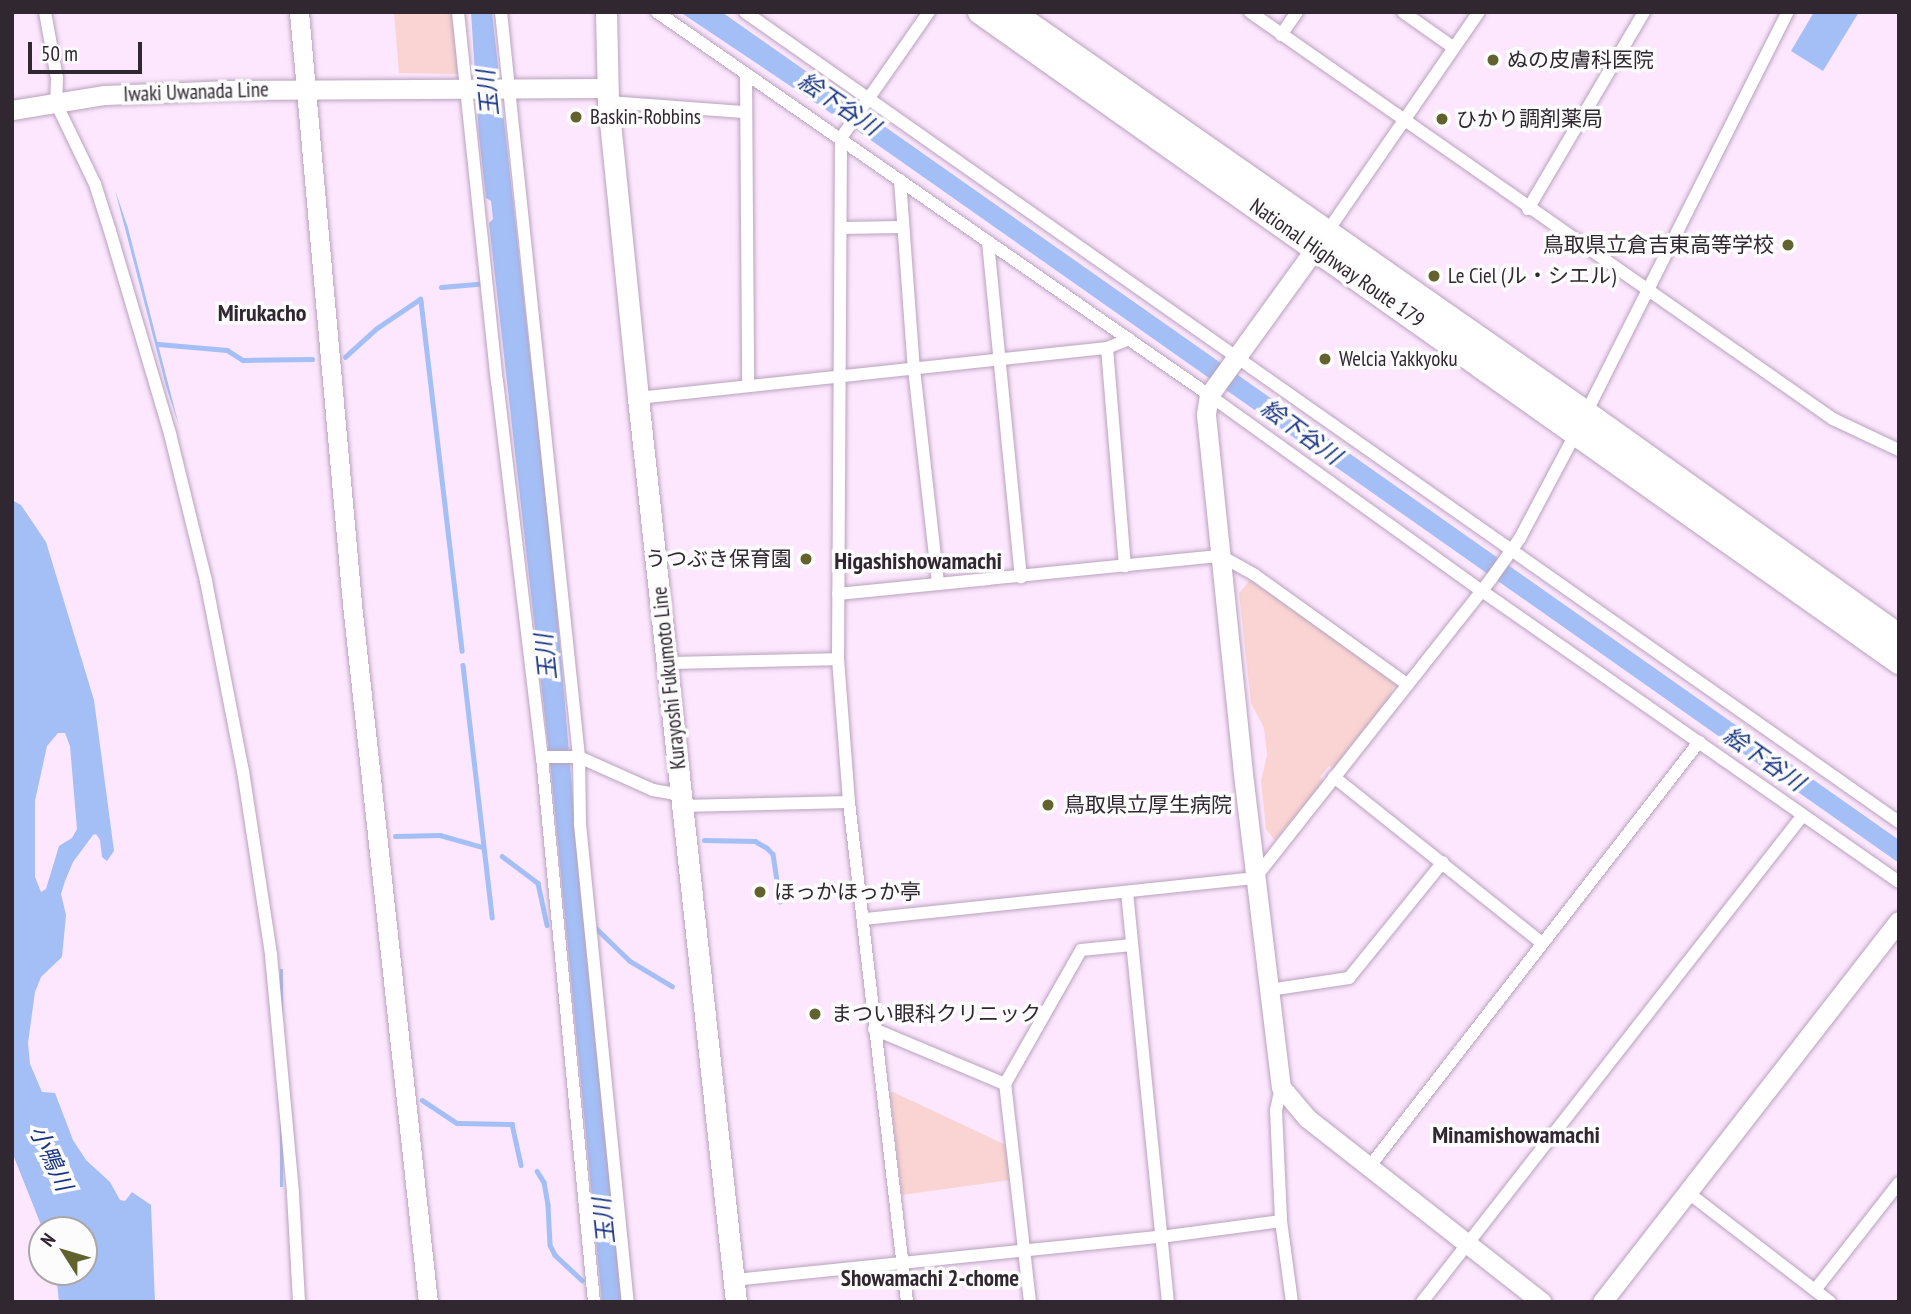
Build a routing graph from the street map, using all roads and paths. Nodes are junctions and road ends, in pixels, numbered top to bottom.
1 (45, 12) edge
2 (299, 12) edge
3 (458, 12) edge
4 (501, 12) edge
5 (606, 12) edge
6 (657, 12) edge
7 (745, 12) edge
8 (929, 12) edge
9 (980, 12) edge
10 (1012, 12) edge
11 (1250, 12) edge
12 (1297, 12) edge
13 (1403, 12) edge
14 (1479, 12) edge
15 (1644, 12) edge
16 (1784, 14) edge
17 (1281, 34) junction
18 (1454, 48) junction
19 (746, 74) junction
20 (505, 86) junction
21 (469, 87) junction
22 (305, 88) junction
23 (608, 95) junction
24 (865, 102) junction
25 (50, 104) junction
26 (12, 110) edge
27 (744, 112) junction
28 (1404, 120) junction
29 (843, 134) junction
30 (900, 180) junction
31 (1528, 209) junction
32 (902, 226) junction
33 (841, 228) junction
34 (1322, 240) junction
35 (988, 242) junction
36 (1647, 292) junction
37 (1129, 339) junction
38 (1107, 348) junction
39 (1000, 358) junction
40 (1233, 361) junction
41 (914, 369) junction
42 (840, 377) junction
43 (747, 386) junction
44 (1213, 390) junction
45 (638, 398) junction
46 (1581, 422) junction
47 (1899, 450) edge
48 (1509, 554) junction
49 (1221, 556) junction
50 (1125, 566) junction
51 (1021, 577) junction
52 (938, 584) junction
53 (1482, 591) junction
54 (838, 594) junction
55 (1899, 636) edge
56 (838, 659) junction
57 (1899, 662) edge
58 (667, 663) junction
59 (1408, 685) junction
60 (1699, 742) junction
61 (542, 757) junction
62 (579, 757) junction
63 (1334, 777) junction
64 (682, 800) junction
65 (849, 802) junction
66 (1803, 815) junction
67 (1899, 822) edge
68 (1443, 862) junction
69 (1255, 878) junction
70 (1899, 882) edge
71 (1127, 892) junction
72 (865, 919) junction
73 (1899, 921) edge
74 (1542, 943) junction
75 (1132, 945) junction
76 (1269, 990) junction
77 (874, 1029) junction
78 (1005, 1084) junction
79 (1280, 1087) junction
80 (1370, 1166) junction
81 (1899, 1183) edge
82 (1686, 1191) junction
83 (1281, 1221) junction
84 (1161, 1237) junction
85 (1468, 1245) junction
86 (1025, 1251) junction
87 (903, 1264) junction
88 (734, 1280) junction
89 (1815, 1290) junction
90 (299, 1302) edge
91 (428, 1302) edge
92 (594, 1302) edge
93 (628, 1302) edge
94 (736, 1302) edge
95 (907, 1302) edge
96 (1030, 1302) edge
97 (1168, 1302) edge
98 (1292, 1302) edge
99 (1422, 1302) edge
100 (1542, 1302) edge
101 (1602, 1302) edge
102 (1830, 1302) edge

1 - 25 street
2 - 22 street
3 - 21 street
4 - 20 street
5 - 23 main road, Kurayoshi Fukumoto Line
6 - 19 street
7 - 24 street
8 - 24 street
9 - 34 highway, National Highway Route 179
10 - 34 highway, National Highway Route 179
11 - 17 street
12 - 17 street
13 - 18 street
14 - 18 street
15 - 31 street
16 - 36 street
17 - 28 street
18 - 28 street
19 - 27 street
19 - 29 street
20 - 21 street, Iwaki Uwanada Line
20 - 23 street, Iwaki Uwanada Line
20 - 62 street
21 - 22 street, Iwaki Uwanada Line
21 - 61 street
22 - 25 street, Iwaki Uwanada Line
22 - 91 street
23 - 27 street
23 - 45 main road, Kurayoshi Fukumoto Line
24 - 29 street
24 - 40 street
25 - 26 street, Iwaki Uwanada Line
25 - 90 street
27 - 43 street
28 - 31 street
28 - 34 street
29 - 30 street
29 - 33 street
30 - 32 street
30 - 35 street
31 - 36 street
32 - 33 street
32 - 41 street
33 - 42 street
34 - 40 street
34 - 46 highway, National Highway Route 179
35 - 37 street
35 - 39 street
36 - 46 street
36 - 47 street
37 - 38 street
37 - 44 street
38 - 39 street
38 - 50 street
39 - 41 street
39 - 51 street
40 - 44 street
40 - 48 street
41 - 42 street
41 - 52 street
42 - 43 street
42 - 54 street
43 - 45 street
44 - 49 street
44 - 53 street
45 - 58 main road, Kurayoshi Fukumoto Line
46 - 48 street
46 - 55 highway, National Highway Route 179
46 - 57 highway, National Highway Route 179
48 - 53 street
48 - 67 street
49 - 50 street
49 - 59 street
49 - 69 street
50 - 51 street
51 - 52 street
52 - 54 street
53 - 59 street
53 - 60 street
54 - 56 street
56 - 58 street
56 - 65 street
58 - 64 main road, Kurayoshi Fukumoto Line
59 - 63 street
60 - 66 street
60 - 74 street
61 - 62 street
61 - 92 street
62 - 64 street
62 - 93 street
63 - 68 street
63 - 69 street
64 - 65 street
64 - 88 main road, Kurayoshi Fukumoto Line
65 - 72 street
66 - 70 street
66 - 85 street
68 - 74 street
68 - 76 street
69 - 71 street
69 - 76 street
71 - 72 street
71 - 75 street
72 - 77 street
73 - 82 street
74 - 80 street
75 - 78 street
75 - 84 street
76 - 79 street
77 - 78 street
77 - 87 street
78 - 86 street
79 - 80 street
79 - 83 street
80 - 85 street
81 - 89 street
82 - 89 street
82 - 101 street
83 - 84 street
83 - 98 street
84 - 86 street
84 - 97 street
85 - 99 street
85 - 100 street
86 - 87 street
86 - 96 street
87 - 88 street
87 - 95 street
88 - 94 main road, Kurayoshi Fukumoto Line
89 - 102 street

